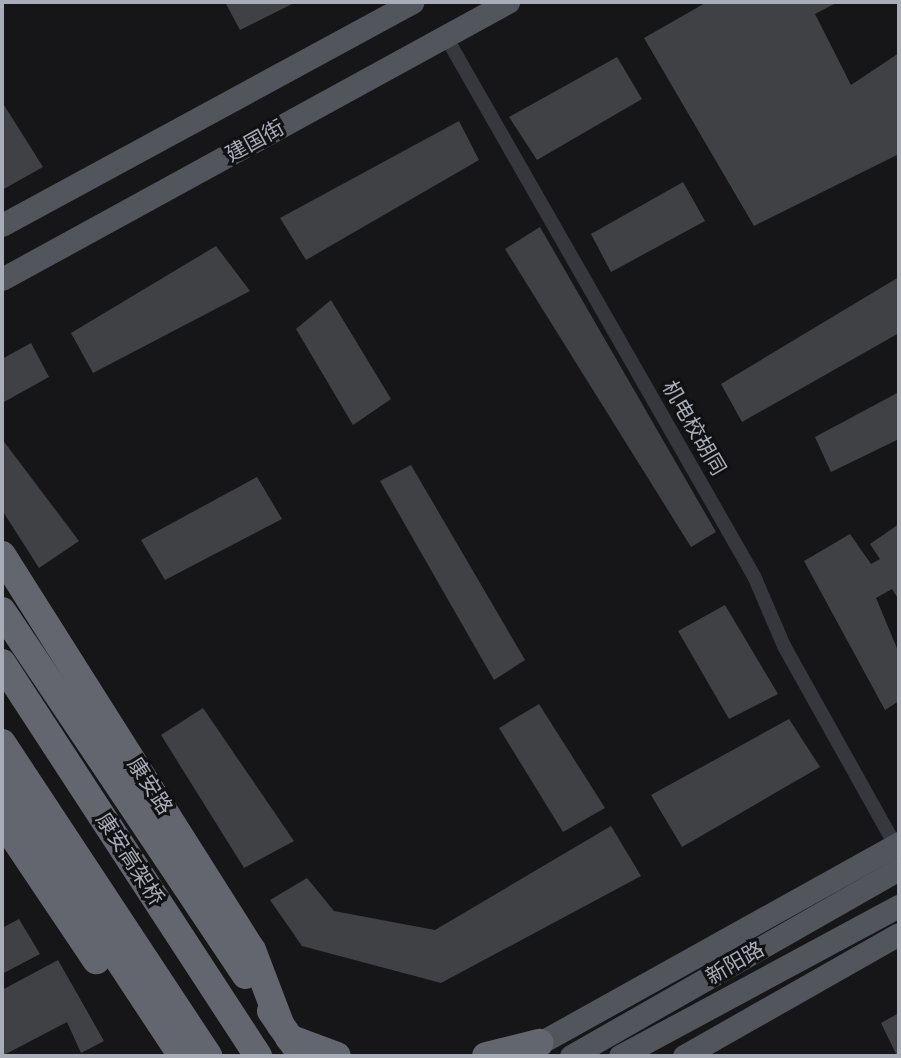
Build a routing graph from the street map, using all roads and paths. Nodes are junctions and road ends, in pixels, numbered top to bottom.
1 (412, 2) edge
2 (508, 2) edge
3 (446, 37) junction
4 (2, 225) edge
5 (2, 279) edge
6 (2, 555) edge
7 (2, 611) edge
8 (2, 663) edge
9 (2, 743) edge
10 (2, 783) edge
11 (2, 820) edge
12 (897, 844) edge
13 (899, 869) edge
14 (899, 906) edge
15 (899, 934) edge
16 (290, 1040) edge
17 (531, 1049) edge
18 (697, 1053) edge
19 (160, 1056) edge
20 (182, 1056) edge
21 (208, 1056) edge
22 (258, 1056) edge
23 (337, 1056) edge
24 (486, 1056) edge
25 (571, 1056) edge
26 (620, 1056) edge

1 - 4 main road
2 - 3 main road, 建国街
3 - 5 main road, 建国街
3 - 12 street, 机电校胡同
6 - 16 highway, 康安路
7 - 16 highway, 康安路
8 - 22 highway, 康安高架桥
9 - 21 highway, 康安高架桥
10 - 20 highway
11 - 19 highway
12 - 17 main road
13 - 25 main road, 新阳路
14 - 26 main road, 新阳路
15 - 18 main road
16 - 23 highway
17 - 24 highway

